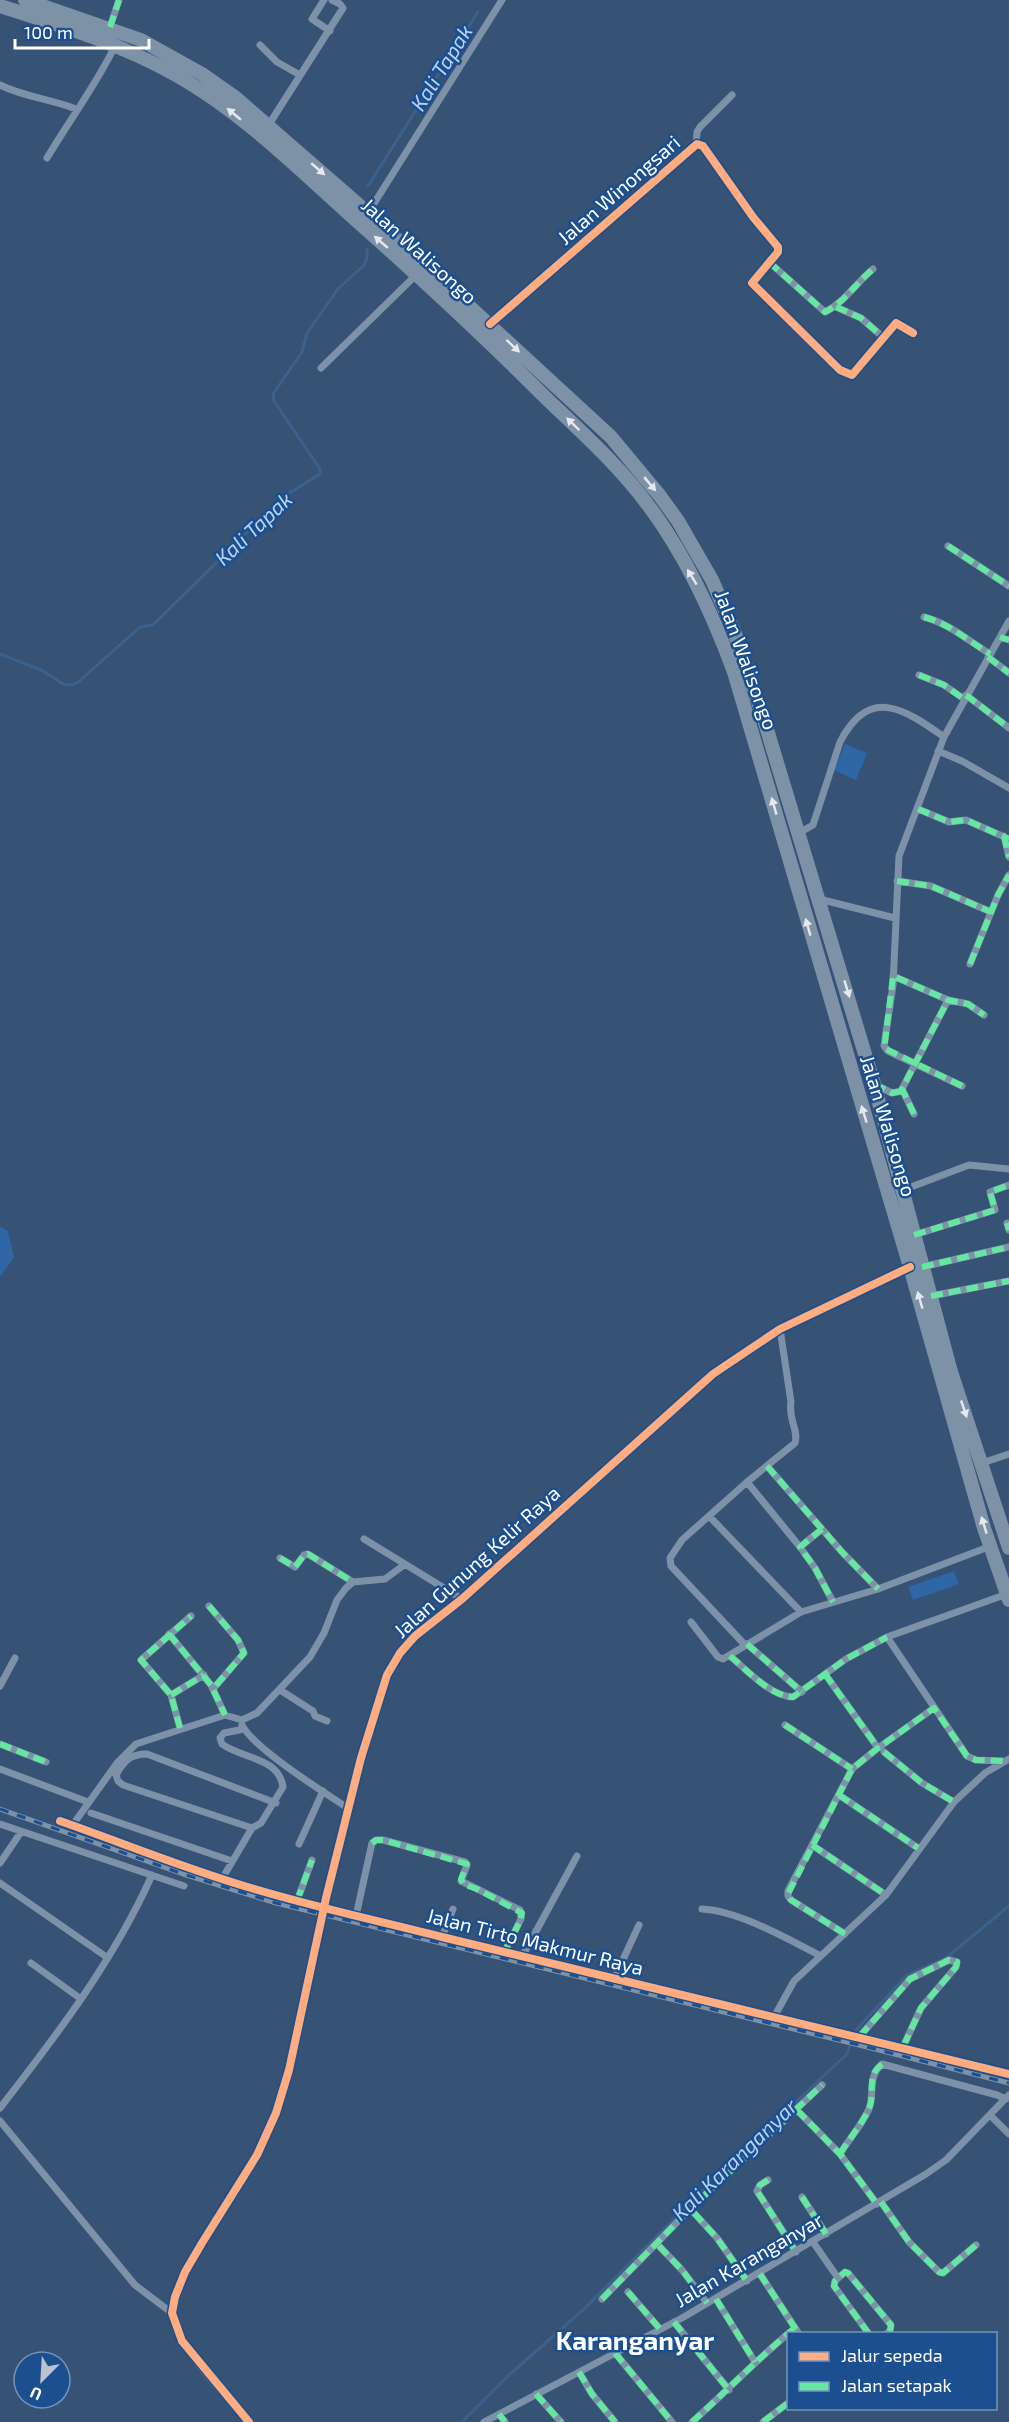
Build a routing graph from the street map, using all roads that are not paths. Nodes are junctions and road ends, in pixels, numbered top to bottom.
1 (25, 0) edge
2 (119, 0) edge
3 (324, 0) edge
4 (332, 0) edge
5 (502, 0) edge
6 (0, 6) edge
7 (110, 27) junction
8 (330, 31) junction
9 (260, 45) dead end
10 (114, 46) junction
11 (300, 75) junction
12 (0, 85) edge
13 (732, 95) dead end
14 (76, 109) junction
15 (268, 126) junction
16 (696, 144) junction
17 (47, 158) dead end
18 (368, 213) junction
19 (769, 262) junction
20 (873, 269) dead end
21 (417, 274) junction
22 (836, 307) junction
23 (490, 324) junction
24 (913, 333) dead end
25 (884, 338) junction
26 (321, 368) dead end
27 (948, 546) dead end
28 (1009, 586) edge
29 (924, 616) dead end
30 (1009, 621) edge
31 (1000, 637) junction
32 (1009, 640) edge
33 (989, 655) junction
34 (1009, 673) edge
35 (919, 675) dead end
36 (965, 697) junction
37 (1009, 728) edge
38 (944, 737) junction
39 (938, 751) junction
40 (1009, 788) edge
41 (918, 809) junction
42 (799, 832) junction
43 (1006, 838) edge
44 (1009, 857) edge
45 (1009, 875) edge
46 (897, 880) junction
47 (818, 899) junction
48 (991, 912) junction
49 (895, 918) junction
50 (970, 964) dead end
51 (893, 976) junction
52 (948, 1000) junction
53 (984, 1015) dead end
54 (916, 1064) junction
55 (874, 1084) junction
56 (962, 1086) dead end
57 (902, 1090) junction
58 (914, 1114) dead end
59 (1009, 1169) edge
60 (1009, 1185) edge
61 (903, 1191) junction
62 (914, 1235) junction
63 (1009, 1248) edge
64 (916, 1267) junction
65 (1009, 1281) edge
66 (931, 1296) junction
67 (780, 1329) junction
68 (1009, 1454) edge
69 (982, 1463) junction
70 (768, 1466) junction
71 (747, 1482) junction
72 (709, 1516) junction
73 (822, 1529) junction
74 (364, 1539) dead end
75 (991, 1546) junction
76 (800, 1547) junction
77 (1009, 1548) edge
78 (280, 1558) dead end
79 (404, 1565) junction
80 (352, 1582) junction
81 (878, 1589) junction
82 (1008, 1597) edge
83 (462, 1599) junction
84 (833, 1602) junction
85 (208, 1606) dead end
86 (801, 1612) junction
87 (191, 1616) dead end
88 (691, 1622) dead end
89 (169, 1634) junction
90 (887, 1637) junction
91 (746, 1644) junction
92 (730, 1656) junction
93 (15, 1658) dead end
94 (825, 1674) junction
95 (204, 1675) junction
96 (0, 1686) edge
97 (213, 1689) junction
98 (280, 1690) junction
99 (802, 1692) junction
100 (171, 1695) junction
101 (934, 1708) junction
102 (225, 1715) junction
103 (242, 1720) junction
104 (327, 1721) dead end
105 (785, 1725) dead end
106 (180, 1728) junction
107 (244, 1729) junction
108 (0, 1744) edge
109 (881, 1750) junction
110 (1007, 1760) edge
111 (46, 1762) dead end
112 (0, 1769) edge
113 (852, 1769) junction
114 (323, 1791) junction
115 (839, 1795) junction
116 (88, 1802) junction
117 (954, 1802) junction
118 (276, 1803) junction
119 (349, 1809) junction
120 (91, 1813) dead end
121 (60, 1821) dead end
122 (0, 1824) edge
123 (72, 1826) junction
124 (252, 1828) junction
125 (21, 1832) junction
126 (299, 1844) dead end
127 (812, 1845) junction
128 (918, 1848) junction
129 (577, 1856) dead end
130 (312, 1860) dead end
131 (232, 1861) junction
132 (0, 1863) edge
133 (152, 1875) junction
134 (222, 1879) junction
135 (0, 1884) edge
136 (184, 1886) dead end
137 (886, 1894) junction
138 (297, 1900) junction
139 (453, 1909) dead end
140 (702, 1909) dead end
141 (356, 1916) junction
142 (639, 1925) dead end
143 (845, 1934) junction
144 (442, 1937) junction
145 (504, 1953) junction
146 (819, 1956) junction
147 (522, 1957) junction
148 (108, 1958) junction
149 (31, 1963) dead end
150 (614, 1978) junction
151 (81, 1999) junction
152 (774, 2017) junction
153 (859, 2036) junction
154 (903, 2047) junction
155 (1009, 2074) edge
156 (822, 2085) dead end
157 (1007, 2097) edge
158 (0, 2108) edge
159 (797, 2110) junction
160 (990, 2115) junction
161 (0, 2121) edge
162 (1009, 2134) edge
163 (840, 2154) junction
164 (768, 2180) dead end
165 (802, 2197) dead end
166 (879, 2203) junction
167 (694, 2213) dead end
168 (826, 2234) junction
169 (813, 2242) junction
170 (976, 2245) dead end
171 (659, 2246) dead end
172 (796, 2252) junction
173 (760, 2274) junction
174 (838, 2278) junction
175 (747, 2281) junction
176 (628, 2292) dead end
177 (602, 2299) dead end
178 (716, 2299) junction
179 (707, 2303) junction
180 (172, 2313) junction
181 (674, 2322) junction
182 (660, 2329) junction
183 (797, 2331) edge
184 (868, 2332) edge
185 (889, 2332) edge
186 (787, 2338) edge
187 (615, 2352) junction
188 (755, 2362) junction
189 (579, 2372) junction
190 (729, 2390) junction
191 (536, 2394) junction
192 (787, 2404) edge
193 (499, 2414) junction
194 (249, 2422) edge
195 (484, 2422) edge
196 (505, 2422) edge
197 (561, 2422) edge
198 (615, 2422) edge
199 (672, 2422) edge
200 (692, 2422) edge
201 (763, 2422) edge

1 - 7 highway, Jalan Walisongo
2 - 7 street
3 - 8 street
4 - 8 street
5 - 18 street
6 - 10 highway, Jalan Walisongo
7 - 15 highway, Jalan Walisongo
8 - 11 street
9 - 11 street
10 - 14 street
21 -> 10 highway, Jalan Walisongo
11 - 15 street
12 - 14 street
13 - 16 street
14 - 17 street
15 -> 18 highway, Jalan Walisongo
16 - 19 street, Jalan Winongsari
16 - 23 street, Jalan Winongsari
18 - 23 highway, Jalan Walisongo
19 - 22 street
19 - 25 street
20 - 22 street
21 - 26 street
64 -> 21 highway, Jalan Walisongo
22 - 25 street
23 -> 42 highway, Jalan Walisongo
24 - 25 street
27 - 28 street
29 - 33 street
30 - 31 street
31 - 32 street
31 - 33 street
33 - 34 street
33 - 36 street
35 - 36 street
36 - 37 street
36 - 38 street
38 - 39 street
38 - 42 street
39 - 40 street
39 - 41 street
41 - 43 street
41 - 46 street
42 - 47 highway, Jalan Walisongo
43 - 44 street
45 - 48 street
46 - 48 street
46 - 49 street
47 - 49 street
47 -> 55 highway, Jalan Walisongo
48 - 50 street
49 - 51 street
51 - 52 street
51 - 54 street
52 - 53 street
52 - 54 street
54 - 56 street
54 - 57 street
55 - 57 street
55 - 61 highway, Jalan Walisongo
57 - 58 street
59 - 61 street
60 - 62 street
61 - 62 highway, Jalan Walisongo
62 - 64 highway, Jalan Walisongo
63 - 64 street, Jalan Gunung Kelir Raya
64 - 66 highway, Jalan Walisongo
64 - 67 street, Jalan Gunung Kelir Raya
75 -> 64 highway, Jalan Walisongo
65 - 66 street
66 -> 69 highway, Jalan Walisongo
67 - 70 street
67 - 83 street, Jalan Gunung Kelir Raya
68 - 69 street
69 - 77 highway, Jalan Walisongo
70 - 71 street
70 - 73 street
71 - 72 street
71 - 76 street
72 - 86 street
72 - 91 street
73 - 76 street
73 - 81 street
74 - 79 street
75 - 81 street
75 - 82 highway, Jalan Walisongo
76 - 84 street
78 - 80 street
79 - 80 street
79 - 83 street
80 - 98 street
81 - 84 street
82 - 90 street
83 - 119 street, Jalan Gunung Kelir Raya
84 - 86 street
85 - 97 street
86 - 91 street
87 - 89 street
88 - 92 street
89 - 95 street
89 - 100 street
90 - 94 street
90 - 101 street
91 - 92 street
91 - 99 street
92 - 99 street
93 - 96 street
94 - 99 street
94 - 109 street
95 - 97 street
95 - 100 street
97 - 102 street
98 - 103 street
98 - 104 street
100 - 106 street
101 - 109 street
101 - 110 street
102 - 103 street
102 - 106 street
103 - 107 street
105 - 113 street
106 - 116 street
107 - 114 street
107 - 118 street
108 - 111 street
109 - 113 street
109 - 117 street
110 - 117 street
112 - 116 street
113 - 115 street
114 - 119 street
114 - 126 street
115 - 127 street
115 - 128 street
116 - 123 street
117 - 128 street
118 - 124 street
118 - 124 street
119 - 180 street, Jalan Gunung Kelir Raya, bridge
120 - 131 street
121 - 123 street, Jalan Tirto Makmur Raya
122 - 125 street
123 - 134 street, Jalan Tirto Makmur Raya
124 - 131 street
125 - 132 street
125 - 133 street
127 - 137 street
127 - 143 street
128 - 137 street
129 - 147 street
130 - 138 street
131 - 134 street
133 - 136 street
133 - 148 street
134 - 138 street, Jalan Tirto Makmur Raya
135 - 148 street
137 - 143 street
138 - 141 street, Jalan Tirto Makmur Raya
139 - 144 street
140 - 146 street
141 - 144 street, Jalan Tirto Makmur Raya
141 - 145 street
142 - 150 street
143 - 146 street
144 - 145 street, Jalan Tirto Makmur Raya
145 - 147 street, Jalan Tirto Makmur Raya
146 - 152 street
147 - 150 street, Jalan Tirto Makmur Raya
148 - 151 street
149 - 151 street
150 - 152 street, Jalan Tirto Makmur Raya
151 - 158 street
152 - 153 street, Jalan Tirto Makmur Raya
153 - 154 street, Jalan Tirto Makmur Raya
153 - 154 street
154 - 155 street, Jalan Tirto Makmur Raya
156 - 159 street
157 - 160 street, Jalan Karanganyar
157 - 163 street
159 - 163 street
159 - 177 street
160 - 162 street
160 - 166 street, Jalan Karanganyar
161 - 180 street
163 - 166 street
164 - 172 street
165 - 168 street
166 - 168 street, Jalan Karanganyar
166 - 170 street
167 - 175 street
168 - 169 street, Jalan Karanganyar
169 - 172 street, Jalan Karanganyar
169 - 174 street
171 - 179 street
172 - 173 street, Jalan Karanganyar
173 - 175 street, Jalan Karanganyar
173 - 183 street
174 - 184 street
174 - 185 street
175 - 178 street, Jalan Karanganyar
176 - 182 street
178 - 179 street, Jalan Karanganyar
178 - 188 street
179 - 181 street, Jalan Karanganyar
180 - 194 street
181 - 182 street, Jalan Karanganyar
181 - 190 street
182 - 187 street, Jalan Karanganyar
186 - 188 street
187 - 189 street, Jalan Karanganyar
187 - 199 street
188 - 190 street
189 - 191 street, Jalan Karanganyar
189 - 198 street
190 - 200 street
191 - 193 street, Jalan Karanganyar
191 - 197 street
192 - 201 street
193 - 195 street, Jalan Karanganyar
193 - 196 street

